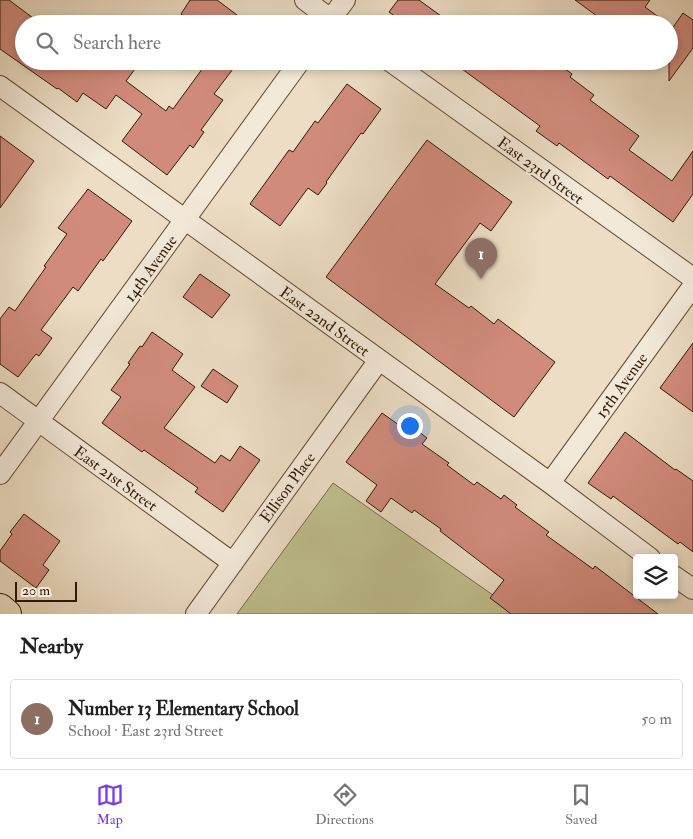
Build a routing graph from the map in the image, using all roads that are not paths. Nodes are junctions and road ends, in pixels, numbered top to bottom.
1 (305, 0) edge
2 (344, 0) edge
3 (323, 15) edge
4 (336, 15) edge
5 (293, 70) edge
6 (403, 70) edge
7 (0, 86) edge
8 (185, 220) junction
9 (693, 278) edge
10 (693, 286) edge
11 (378, 360) junction
12 (0, 393) edge
13 (39, 421) junction
14 (0, 474) edge
15 (550, 483) junction
16 (645, 554) edge
17 (232, 563) junction
18 (678, 579) edge
19 (693, 590) edge
20 (0, 608) edge
21 (7, 614) edge
22 (196, 614) edge

1 - 3 street
2 - 4 street
5 - 8 street, 14th Avenue
6 - 9 street, East 23rd Street
7 - 8 street, East 22nd Street
8 - 11 street, East 22nd Street
8 - 13 street, 14th Avenue
10 - 15 street, 15th Avenue
11 - 15 street, East 22nd Street
11 - 17 street, Ellison Place
12 - 13 street, East 21st Street
13 - 14 street, 14th Avenue
13 - 17 street, East 21st Street
15 - 16 street, East 22nd Street
17 - 22 street, Ellison Place
18 - 19 street
20 - 21 main road

